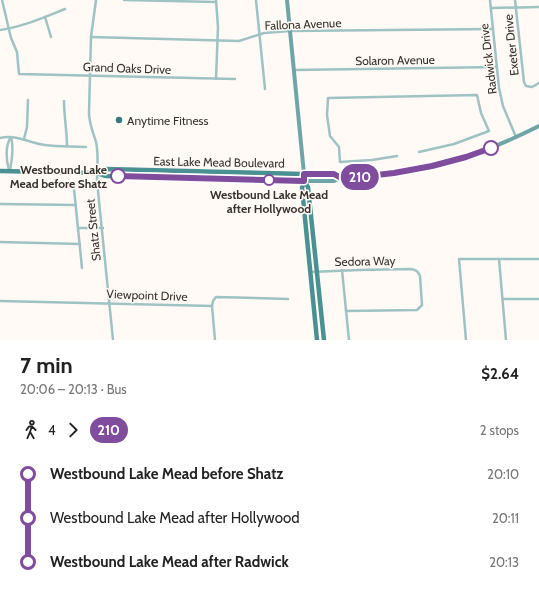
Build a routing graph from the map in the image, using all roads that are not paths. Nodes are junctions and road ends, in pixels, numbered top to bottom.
1 (2, 0) edge
2 (96, 0) edge
3 (124, 0) edge
4 (256, 0) edge
5 (287, 0) edge
6 (490, 0) edge
7 (515, 0) edge
8 (216, 1) edge
9 (516, 7) junction
10 (539, 7) edge
11 (65, 8) dead end
12 (491, 8) junction
13 (45, 17) junction
14 (493, 28) junction
15 (9, 29) junction
16 (0, 30) edge
17 (290, 32) junction
18 (260, 34) junction
19 (51, 37) dead end
20 (91, 37) junction
21 (218, 41) junction
22 (497, 67) junction
23 (294, 70) junction
24 (90, 76) junction
25 (216, 79) junction
26 (235, 79) dead end
27 (539, 83) edge
28 (265, 89) dead end
29 (28, 100) dead end
30 (64, 101) dead end
31 (539, 126) edge
32 (11, 137) junction
33 (516, 137) junction
34 (0, 138) edge
35 (24, 139) junction
36 (67, 146) junction
37 (86, 147) dead end
38 (419, 152) dead end
39 (397, 156) dead end
40 (0, 171) edge
41 (9, 171) junction
42 (192, 171) junction
43 (241, 172) junction
44 (97, 173) junction
45 (304, 174) junction
46 (177, 178) junction
47 (212, 178) junction
48 (341, 178) junction
49 (304, 181) junction
50 (74, 189) dead end
51 (0, 204) edge
52 (76, 205) junction
53 (78, 228) junction
54 (102, 228) junction
55 (306, 231) junction
56 (313, 231) junction
57 (0, 242) edge
58 (80, 244) junction
59 (539, 258) edge
60 (499, 259) junction
61 (82, 268) dead end
62 (342, 270) junction
63 (317, 271) junction
64 (310, 272) junction
65 (288, 299) dead end
66 (503, 299) junction
67 (539, 299) edge
68 (0, 301) edge
69 (110, 303) junction
70 (212, 306) junction
71 (346, 311) junction
72 (113, 340) edge
73 (215, 340) edge
74 (317, 340) edge
75 (324, 340) edge
76 (349, 340) edge
77 (466, 340) edge
78 (506, 340) edge

1 - 15 street
2 - 20 street, Shatz Street
3 - 8 street
4 - 18 street
5 - 17 main road
6 - 12 street, Radwick Drive
7 - 9 street, Exeter Drive
8 - 21 street
9 - 10 street
9 - 12 street
9 - 27 street, Exeter Drive
11 - 13 street
12 - 14 street, Radwick Drive
13 - 15 street
13 - 19 street
14 - 17 street, Fallona Avenue
14 - 22 street, Radwick Drive
15 - 16 street
15 - 24 street, Grand Oaks Drive
17 - 18 street, Fallona Avenue
17 - 23 main road
18 - 21 street, Fallona Avenue
18 - 28 street
20 - 21 street, Fallona Avenue
20 - 24 street, Shatz Street
21 - 25 street
22 - 23 street, Solaron Avenue
22 - 33 street, Radwick Drive
23 - 45 main road
24 - 25 street, Grand Oaks Drive
24 - 44 street, Shatz Street
25 - 26 street, Grand Oaks Drive
29 - 35 street
30 - 36 street
31 - 33 main road, East Lake Mead Boulevard
32 - 34 street
32 - 35 street
32 - 41 street
32 - 41 street
33 - 48 main road, East Lake Mead Boulevard
35 - 36 street
36 - 37 street
38 - 39 street
40 - 41 main road, East Lake Mead Boulevard
41 - 44 main road, East Lake Mead Boulevard
42 - 43 main road, East Lake Mead Boulevard
42 - 44 main road, East Lake Mead Boulevard
42 - 46 main road
43 - 45 main road, East Lake Mead Boulevard
43 - 47 main road
44 - 46 main road, East Lake Mead Boulevard
44 - 54 street, Shatz Street
45 - 48 main road, East Lake Mead Boulevard
45 - 49 main road
46 - 47 main road, East Lake Mead Boulevard
47 - 49 main road, East Lake Mead Boulevard
48 - 49 main road, East Lake Mead Boulevard
49 - 55 main road
49 - 56 main road
50 - 52 street
51 - 52 street
52 - 53 street
53 - 54 street
53 - 58 street
54 - 69 street, Shatz Street
55 - 56 main road
55 - 64 main road
56 - 63 main road
57 - 58 street
58 - 61 street
59 - 60 street
60 - 66 street
60 - 77 street
62 - 63 street, Sedora Way
62 - 71 street
62 - 71 street, Sedora Way
63 - 64 street, Sedora Way
63 - 75 main road
64 - 74 main road
65 - 70 street, Viewpoint Drive
66 - 67 street
66 - 78 street
68 - 69 street, Viewpoint Drive
69 - 70 street, Viewpoint Drive
69 - 72 street, Shatz Street
70 - 73 street
71 - 76 street

